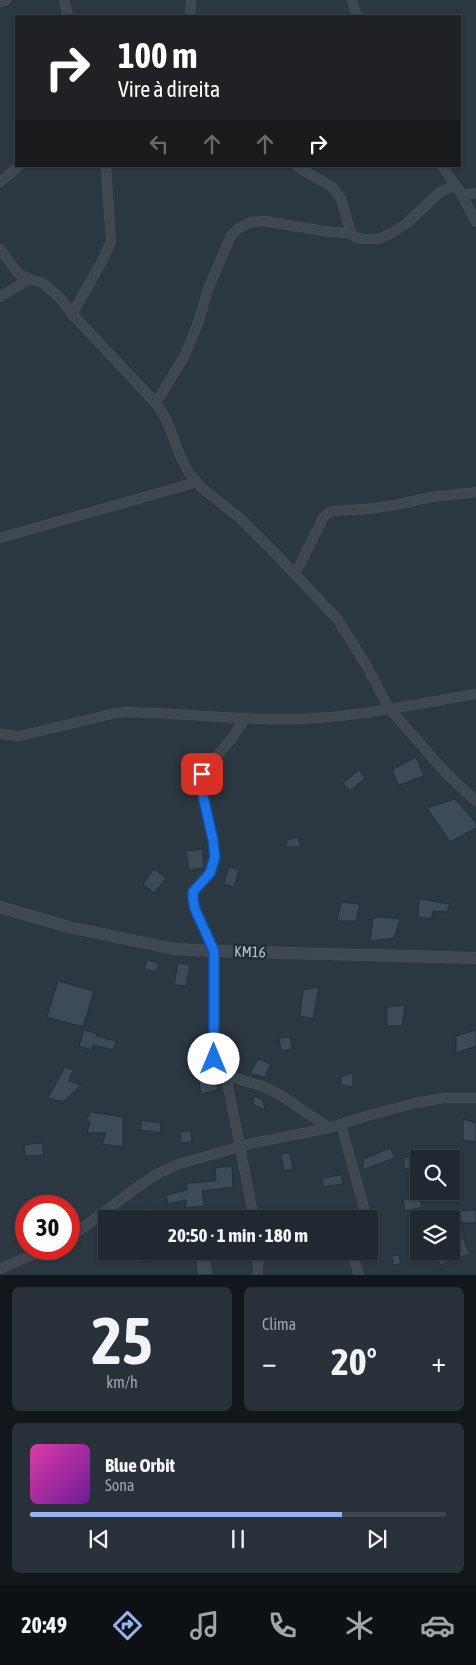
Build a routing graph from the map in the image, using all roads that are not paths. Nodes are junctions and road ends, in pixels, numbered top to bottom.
1 (6, 0) edge
2 (64, 0) edge
3 (191, 0) edge
4 (352, 0) edge
5 (0, 2) edge
6 (68, 15) edge
7 (190, 15) edge
8 (357, 15) edge
9 (18, 167) edge
10 (106, 167) edge
11 (299, 167) edge
12 (443, 167) edge
13 (0, 182) edge
14 (455, 185) junction
15 (476, 193) edge
16 (462, 195) junction
17 (476, 222) edge
18 (351, 234) junction
19 (0, 249) edge
20 (29, 279) junction
21 (0, 297) edge
22 (72, 314) junction
23 (156, 404) junction
24 (197, 482) junction
25 (476, 492) edge
26 (0, 538) edge
27 (295, 574) junction
28 (476, 694) edge
29 (389, 708) junction
30 (245, 718) junction
31 (0, 734) edge
32 (476, 801) edge
33 (0, 907) edge
34 (214, 951) junction
35 (476, 958) edge
36 (226, 1075) junction
37 (476, 1098) edge
38 (341, 1124) junction
39 (329, 1128) junction
40 (239, 1146) junction
41 (252, 1210) edge
42 (365, 1210) edge
43 (80, 1230) edge
44 (20, 1260) edge
45 (258, 1260) edge
46 (354, 1260) edge
47 (0, 1262) edge
48 (13, 1263) junction
49 (0, 1269) edge
50 (258, 1275) edge
51 (359, 1275) edge

1 - 5 street
2 - 6 street
3 - 7 street
4 - 8 street
9 - 13 street
10 - 22 street
11 - 18 street
12 - 14 street
14 - 16 street
14 - 18 street
15 - 16 street
16 - 17 street
18 - 23 street
19 - 20 street
20 - 21 street
20 - 22 street
22 - 23 street
23 - 24 street
24 - 26 street
24 - 27 street
25 - 27 street
27 - 29 street
28 - 29 street
29 - 30 street
29 - 32 street
30 - 31 street
30 - 34 street
33 - 34 street, KM16
34 - 35 street, KM16
34 - 36 street
36 - 39 street
36 - 40 street
37 - 38 street
38 - 39 street
38 - 42 street
39 - 40 street
40 - 41 street
40 - 43 street
44 - 48 street
45 - 50 street
46 - 51 street
47 - 48 street
48 - 49 street

